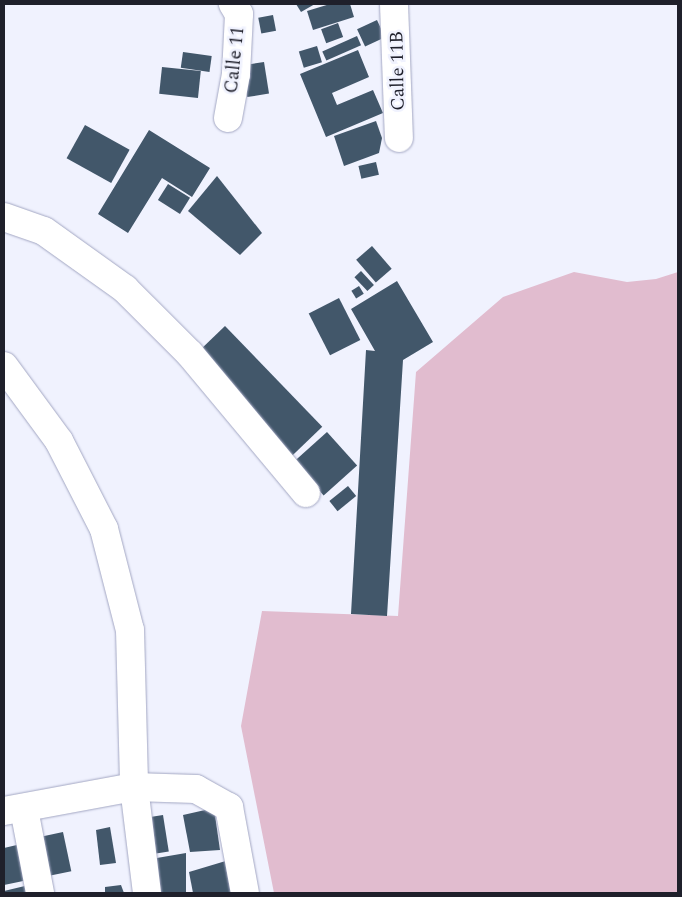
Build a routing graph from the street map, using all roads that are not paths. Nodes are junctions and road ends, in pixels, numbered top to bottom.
1 (233, 4) edge
2 (394, 4) edge
3 (228, 118) dead end
4 (399, 138) dead end
5 (4, 217) edge
6 (4, 366) edge
7 (306, 493) dead end
8 (134, 787) junction
9 (14, 810) edge
10 (40, 893) edge
11 (146, 893) edge
12 (245, 893) edge

1 - 3 street, Calle 11
2 - 4 street, Calle 11B
5 - 7 street
6 - 8 street
8 - 9 street
8 - 11 street
8 - 12 street
9 - 10 street

